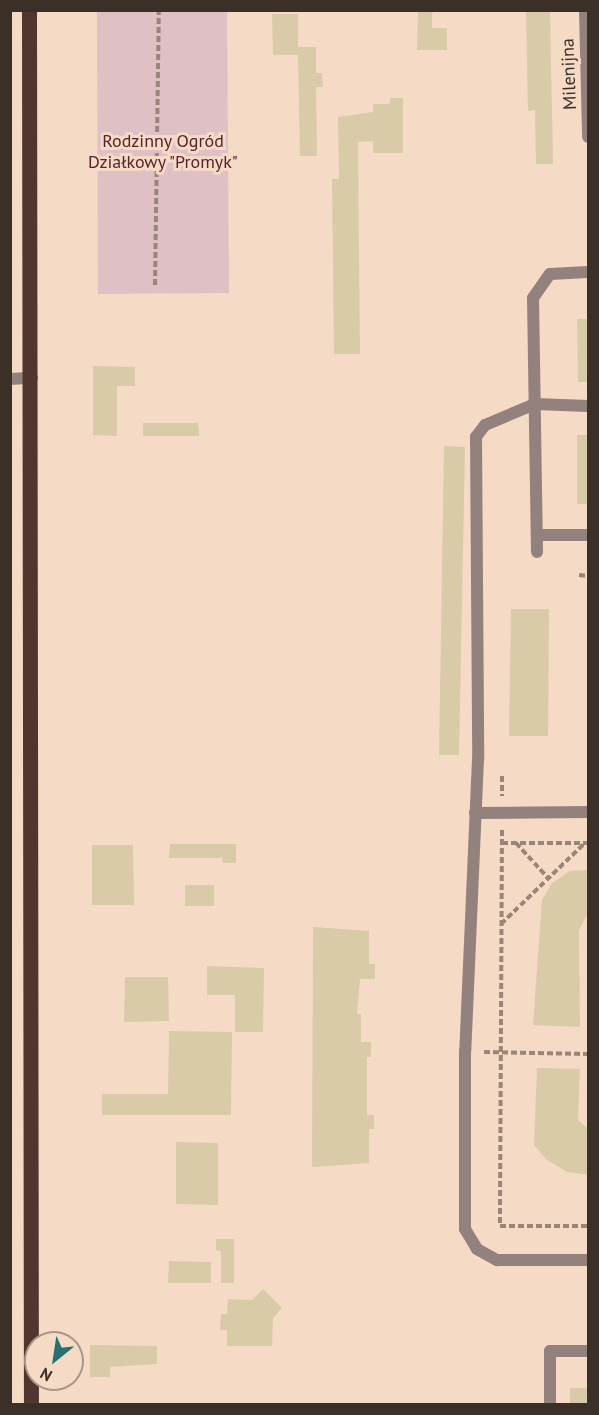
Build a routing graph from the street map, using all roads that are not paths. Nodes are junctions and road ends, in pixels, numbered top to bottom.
1 (29, 10) edge
2 (585, 10) edge
3 (588, 137) edge
4 (588, 272) edge
5 (32, 378) junction
6 (10, 379) edge
7 (535, 404) junction
8 (588, 406) edge
9 (537, 534) junction
10 (588, 535) edge
11 (537, 552) dead end
12 (588, 812) edge
13 (476, 813) junction
14 (588, 1260) edge
15 (588, 1351) edge
16 (31, 1404) edge
17 (550, 1404) edge

1 - 5 main road
2 - 3 street, Milenijna
4 - 7 street
5 - 6 street
5 - 16 main road
7 - 8 street
7 - 9 street
7 - 13 street
9 - 10 street
9 - 11 street
12 - 13 street
13 - 14 street
15 - 17 street

